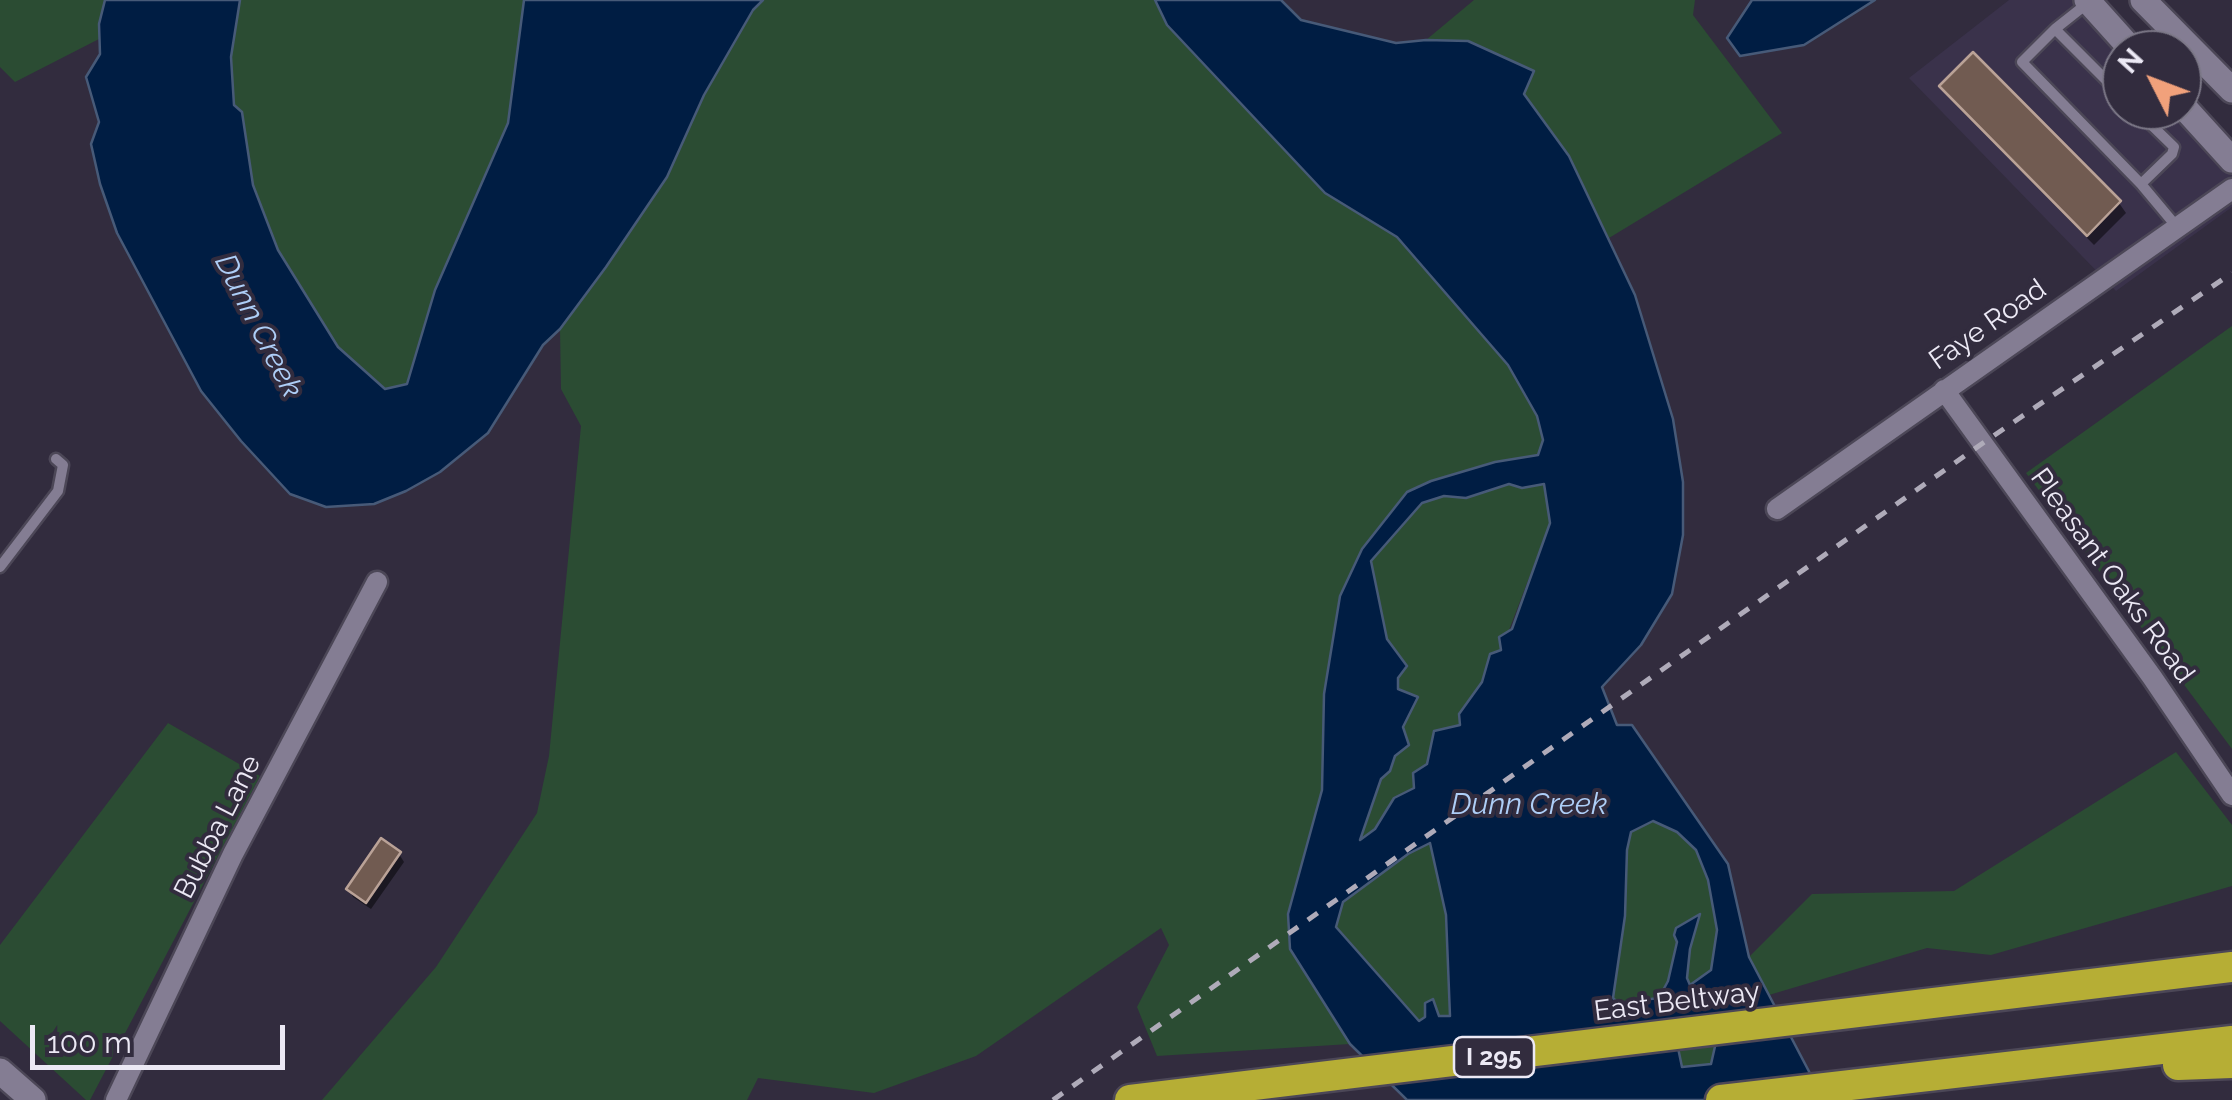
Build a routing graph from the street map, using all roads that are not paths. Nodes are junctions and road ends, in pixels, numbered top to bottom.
1 (2143, 0) edge
2 (2088, 1) edge
3 (2054, 28) junction
4 (2114, 30) edge
5 (2102, 76) edge
6 (2232, 90) edge
7 (2202, 127) edge
8 (2157, 130) edge
9 (2232, 160) edge
10 (2142, 184) junction
11 (2232, 188) edge
12 (2177, 228) junction
13 (1944, 390) junction
14 (56, 458) dead end
15 (1777, 509) dead end
16 (0, 567) edge
17 (377, 582) dead end
18 (2232, 795) edge
19 (2232, 968) edge
20 (2232, 1041) edge
21 (2232, 1064) edge
22 (0, 1070) edge
23 (1960, 1072) junction
24 (33, 1100) edge
25 (116, 1100) edge
26 (1130, 1100) edge
27 (1721, 1100) edge

1 - 6 street
2 - 3 lane
2 - 4 street
3 - 5 lane
3 - 10 lane
7 - 9 street
8 - 10 lane
10 - 12 lane
11 - 12 street, Faye Road
12 - 13 street, Faye Road
13 - 15 street, Faye Road
13 - 18 street, Pleasant Oaks Road
14 - 16 lane
17 - 25 street, Bubba Lane
19 - 26 highway, East Beltway / I 295
20 - 23 highway
21 - 23 highway
22 - 24 street
23 - 27 highway

